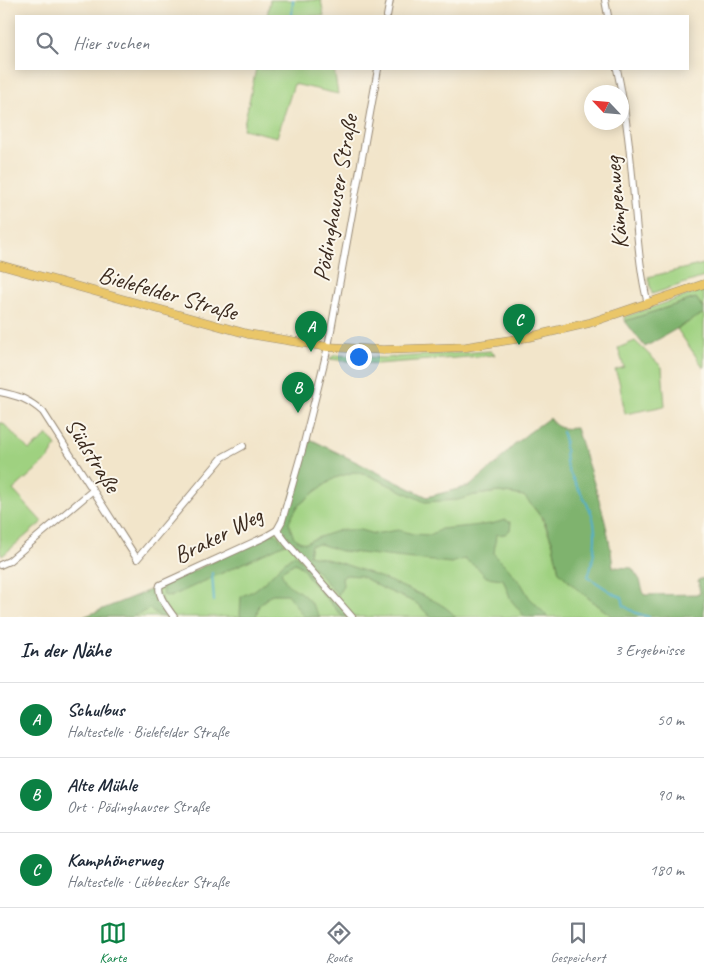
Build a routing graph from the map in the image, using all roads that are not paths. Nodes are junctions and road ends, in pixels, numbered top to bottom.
1 (390, 0) edge
2 (605, 0) edge
3 (387, 15) edge
4 (608, 15) edge
5 (378, 70) edge
6 (617, 70) edge
7 (0, 265) edge
8 (704, 284) edge
9 (648, 304) junction
10 (328, 347) junction
11 (0, 392) edge
12 (243, 446) dead end
13 (302, 450) joint
14 (92, 491) junction
15 (277, 530) junction
16 (0, 566) edge
17 (174, 617) edge
18 (352, 617) edge

1 - 3 street
2 - 4 street
5 - 10 street, Pödinghauser Straße
6 - 9 street, Kämpenweg
7 - 10 main road, Bielefelder Straße
8 - 9 main road, Bielefelder Straße
9 - 10 main road, Bielefelder Straße
10 - 13 street, Pödinghauser Straße
11 - 14 street, Südstraße
12 - 14 street, Südstraße
13 - 15 street, Braker Weg
14 - 16 street
15 - 17 street, Braker Weg
15 - 18 street

